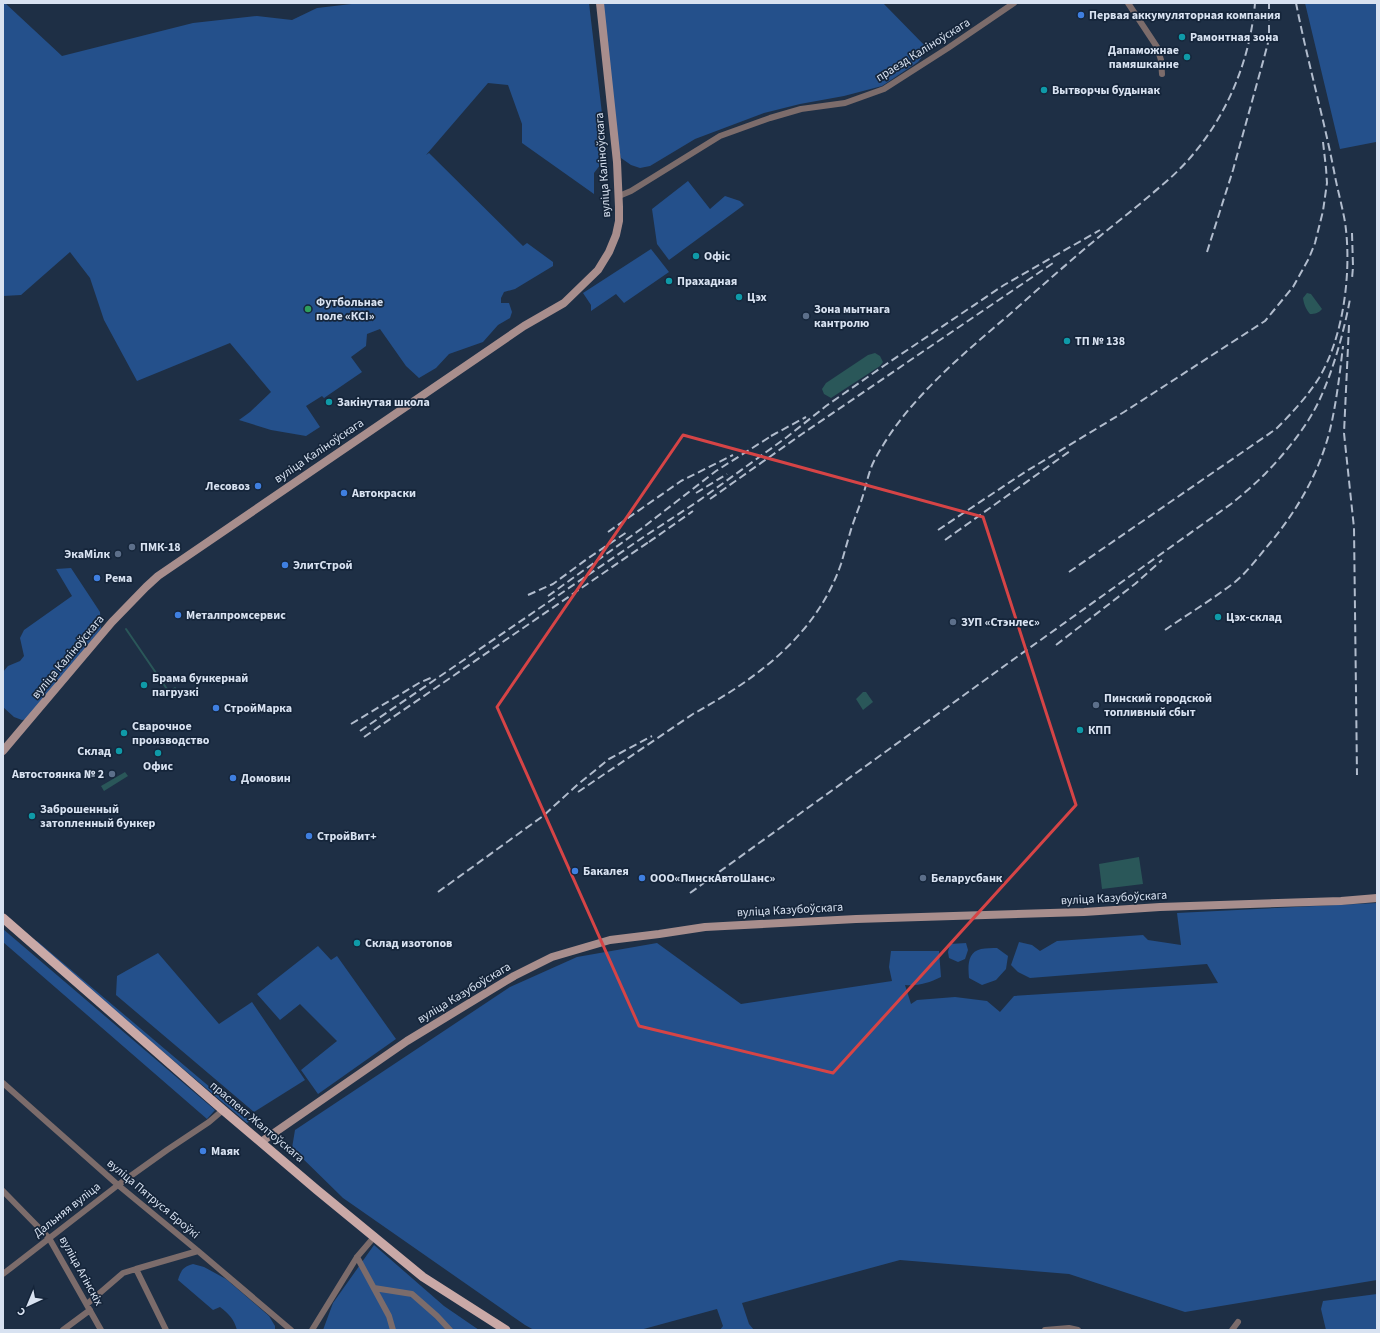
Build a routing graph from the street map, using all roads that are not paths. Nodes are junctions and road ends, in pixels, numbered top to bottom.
1 (600, 3) edge
2 (1014, 3) edge
3 (1128, 3) edge
4 (1162, 74) dead end
5 (619, 196) junction
6 (3, 751) edge
7 (1377, 898) edge
8 (3, 918) edge
9 (3, 1083) edge
10 (223, 1110) junction
11 (261, 1142) junction
12 (118, 1185) junction
13 (3, 1191) edge
14 (375, 1236) junction
15 (50, 1238) junction
16 (198, 1251) junction
17 (357, 1257) junction
18 (136, 1269) junction
19 (3, 1274) edge
20 (374, 1288) junction
21 (88, 1307) junction
22 (1238, 1322) dead end
23 (63, 1330) edge
24 (101, 1330) edge
25 (166, 1330) edge
26 (291, 1330) edge
27 (312, 1330) edge
28 (393, 1330) edge
29 (450, 1330) edge
30 (506, 1330) edge
31 (1045, 1330) edge
32 (1078, 1330) edge
33 (1232, 1330) edge

1 - 5 street, вуліца Каліноўскага
2 - 5 street, праезд Каліноўскага
3 - 4 street
5 - 6 street, вуліца Каліноўскага
7 - 11 street, вуліца Казубоўскага
8 - 10 main road, праспект Жалтоўскага
9 - 12 street, вуліца Пятруся Броўкі
10 - 11 main road, праспект Жалтоўскага
10 - 12 street, Дальняя вуліца
11 - 14 main road, праспект Жалтоўскага
12 - 15 street, Дальняя вуліца
12 - 16 street, вуліца Пятруся Броўкі
13 - 15 street, вуліца Агінскіх
14 - 17 street
14 - 30 main road, праспект Жалтоўскага
15 - 19 street, Дальняя вуліца
15 - 21 street, вуліца Агінскіх
16 - 18 street
16 - 26 street, вуліца Пятруся Броўкі
17 - 20 street
17 - 27 street
18 - 21 street
18 - 25 street
20 - 28 street
20 - 29 street
21 - 23 street
21 - 24 street, вуліца Агінскіх
22 - 33 street
31 - 32 street

